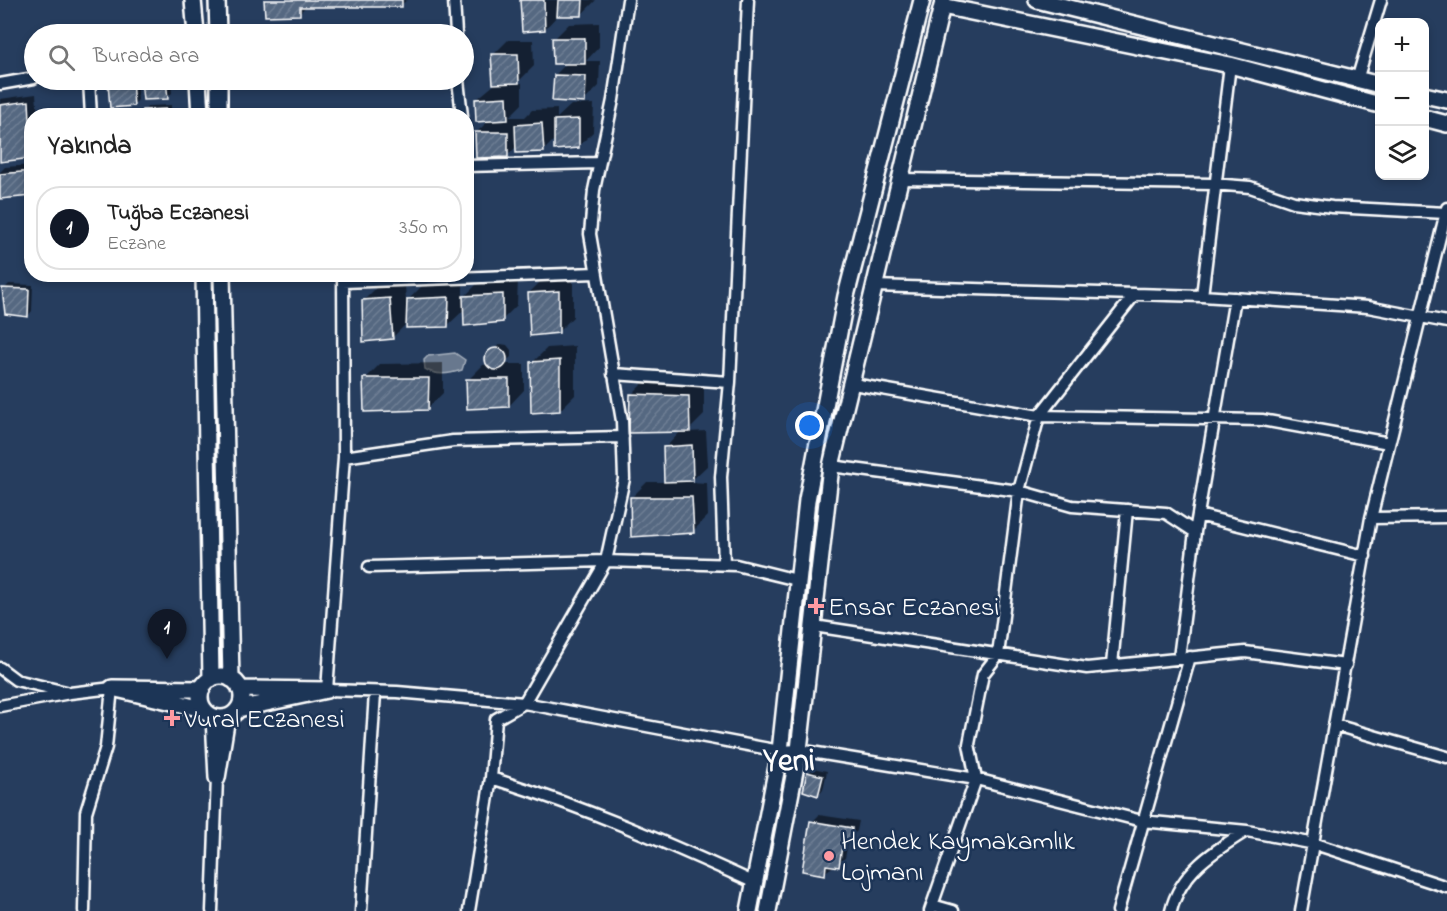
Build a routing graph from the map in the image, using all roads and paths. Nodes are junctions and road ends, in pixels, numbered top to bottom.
1 (193, 0) edge
2 (217, 0) edge
3 (454, 0) edge
4 (628, 0) edge
5 (748, 0) edge
6 (922, 0) edge
7 (1037, 0) edge
8 (1381, 0) edge
9 (946, 3) edge
10 (1066, 3) edge
11 (195, 24) edge
12 (218, 24) edge
13 (455, 24) edge
14 (1230, 65) junction
15 (24, 80) edge
16 (1357, 80) junction
17 (0, 84) edge
18 (1375, 84) edge
19 (89, 90) edge
20 (199, 90) edge
21 (219, 90) edge
22 (459, 90) edge
23 (1429, 96) edge
24 (1447, 100) edge
25 (1375, 104) edge
26 (90, 108) edge
27 (200, 108) edge
28 (219, 108) edge
29 (461, 108) edge
30 (1429, 119) edge
31 (1447, 124) edge
32 (599, 163) junction
33 (474, 166) edge
34 (902, 179) junction
35 (1213, 184) junction
36 (1447, 211) edge
37 (596, 273) junction
38 (474, 275) edge
39 (204, 282) edge
40 (222, 282) edge
41 (343, 282) edge
42 (873, 286) junction
43 (1135, 294) junction
44 (1202, 296) junction
45 (1235, 298) junction
46 (1421, 316) junction
47 (1447, 322) edge
48 (613, 374) junction
49 (729, 382) junction
50 (853, 384) junction
51 (1040, 416) junction
52 (1214, 417) junction
53 (623, 436) junction
54 (1389, 443) junction
55 (344, 457) junction
56 (831, 466) junction
57 (1019, 491) junction
58 (1127, 510) junction
59 (1198, 515) junction
60 (1447, 517) edge
61 (1371, 518) junction
62 (1195, 532) junction
63 (1365, 556) junction
64 (606, 561) junction
65 (724, 564) junction
66 (369, 567) dead end
67 (797, 580) junction
68 (814, 626) junction
69 (998, 655) junction
70 (1190, 657) junction
71 (1179, 658) junction
72 (1112, 665) junction
73 (1346, 665) junction
74 (0, 668) edge
75 (206, 684) junction
76 (236, 684) junction
77 (112, 688) junction
78 (327, 690) junction
79 (70, 693) junction
80 (375, 693) junction
81 (524, 703) junction
82 (0, 706) edge
83 (220, 713) junction
84 (1335, 725) junction
85 (799, 750) junction
86 (780, 751) junction
87 (1447, 757) edge
88 (217, 778) joint
89 (490, 778) junction
90 (976, 779) junction
91 (1142, 821) junction
92 (1247, 831) junction
93 (1315, 844) junction
94 (755, 883) junction
95 (1447, 887) edge
96 (931, 908) edge
97 (84, 911) edge
98 (212, 911) edge
99 (361, 911) edge
100 (469, 911) edge
101 (749, 911) edge
102 (768, 911) edge
103 (953, 911) edge
104 (1118, 911) edge
105 (1171, 911) edge
106 (1301, 911) edge

1 - 11 main road
2 - 12 main road
3 - 13 street
4 - 32 street
5 - 49 street
6 - 9 main road
6 - 67 main road
7 - 10 main road
8 - 16 street
9 - 14 main road
9 - 34 main road
10 - 16 main road
14 - 25 main road
14 - 35 street
15 - 17 street
16 - 18 main road
19 - 26 street
20 - 27 main road
21 - 28 main road
22 - 29 street
23 - 24 main road
30 - 31 main road
32 - 33 street
32 - 37 street
34 - 35 street
34 - 42 main road
35 - 36 street
35 - 44 street
36 - 46 street
37 - 38 street
37 - 48 street
39 - 75 main road
40 - 76 main road
41 - 55 street
42 - 43 street
42 - 50 main road
43 - 44 street
43 - 51 street
44 - 45 street
45 - 46 street
45 - 52 street
46 - 47 street
46 - 54 street
48 - 49 street
48 - 53 street
49 - 65 street
50 - 51 street
50 - 56 main road
51 - 52 street
51 - 57 street
52 - 54 street
52 - 59 street
53 - 55 street
53 - 64 street
54 - 61 street
55 - 78 street
56 - 57 street
56 - 68 main road
57 - 58 street
57 - 69 street
58 - 62 street
58 - 72 street
59 - 62 street
59 - 63 street
60 - 61 street
61 - 63 street
62 - 71 street
63 - 73 street
64 - 65 street
64 - 66 street
64 - 81 street
65 - 67 street
67 - 86 main road
68 - 69 street
68 - 85 main road
69 - 72 street
69 - 90 street
70 - 71 street
70 - 73 street
70 - 91 street
71 - 72 street
73 - 84 street
74 - 79 street
75 - 76 main road
75 - 77 main road
75 - 83 main road
76 - 78 main road
76 - 83 main road
77 - 79 street
77 - 83 main road
77 - 97 street
78 - 80 street
78 - 83 main road
79 - 82 street
80 - 81 street
80 - 99 street
81 - 86 street
81 - 89 street
83 - 88 main road
84 - 87 street
84 - 93 street
85 - 86 street
85 - 90 street
85 - 102 main road
86 - 94 main road
88 - 98 street
89 - 94 street
89 - 100 street
90 - 91 street
90 - 96 street
91 - 92 street
91 - 104 street
92 - 93 street
92 - 105 street
93 - 95 street
93 - 106 street
94 - 101 main road
96 - 103 street

